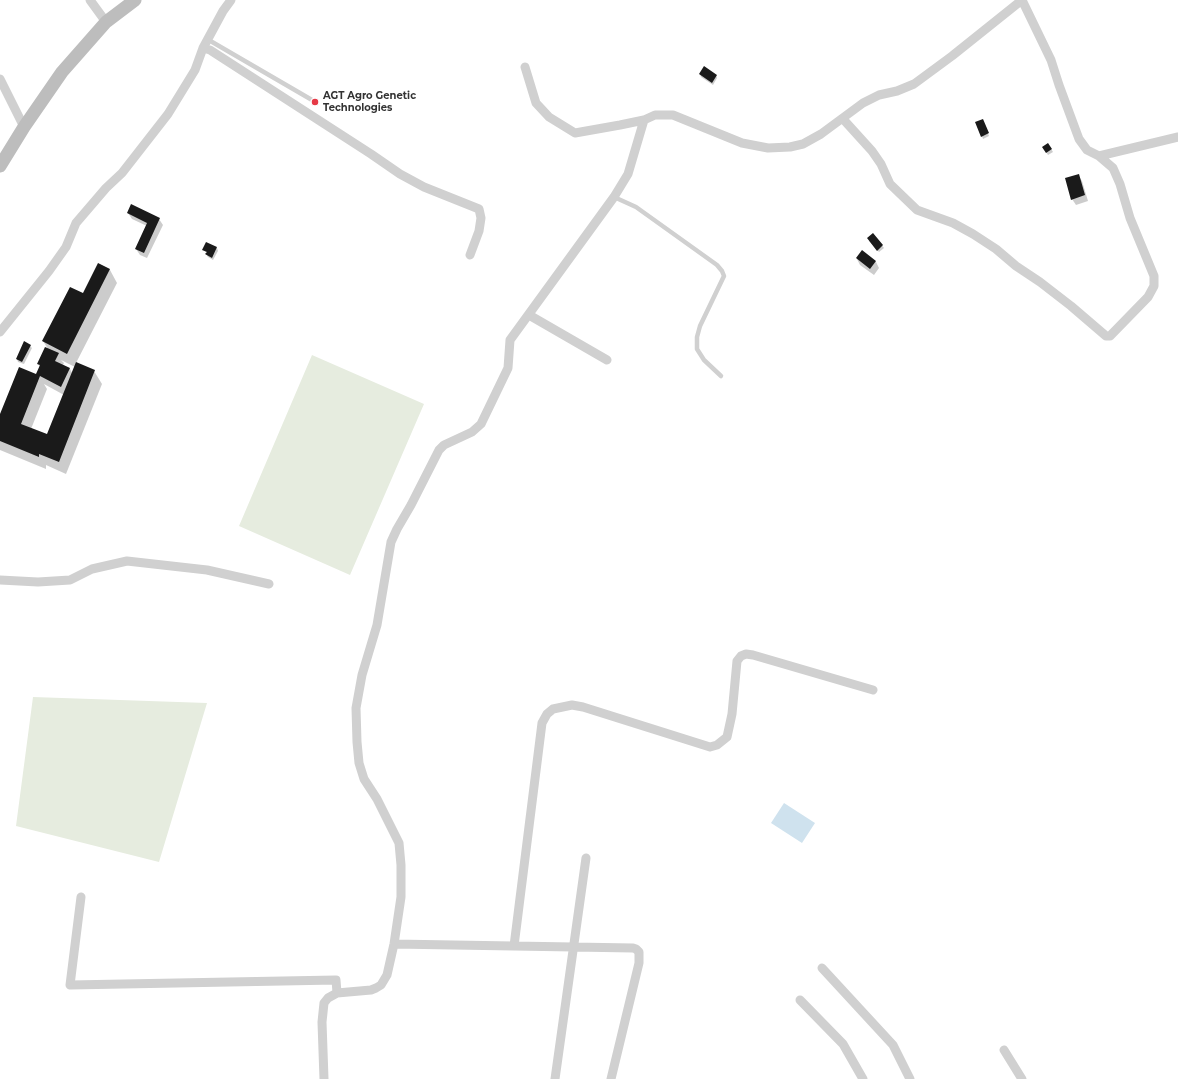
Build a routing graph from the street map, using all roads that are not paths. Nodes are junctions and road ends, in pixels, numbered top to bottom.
1 (90, 0) edge
2 (135, 0) edge
3 (231, 0) edge
4 (1022, 0) edge
5 (106, 22) junction
6 (207, 39) junction
7 (203, 48) junction
8 (525, 67) dead end
9 (0, 79) edge
10 (312, 100) dead end
11 (843, 119) junction
12 (644, 120) junction
13 (24, 127) junction
14 (1178, 137) edge
15 (1100, 156) junction
16 (0, 166) edge
17 (614, 197) junction
18 (470, 255) dead end
19 (529, 315) junction
20 (0, 332) edge
21 (607, 360) dead end
22 (721, 376) dead end
23 (0, 580) edge
24 (269, 584) dead end
25 (873, 690) dead end
26 (586, 858) dead end
27 (81, 897) dead end
28 (394, 944) junction
29 (514, 946) junction
30 (574, 947) junction
31 (822, 968) dead end
32 (337, 993) junction
33 (800, 1000) dead end
34 (1004, 1050) dead end
35 (324, 1079) edge
36 (555, 1079) edge
37 (611, 1079) edge
38 (863, 1079) edge
39 (910, 1079) edge
40 (1022, 1079) edge

1 - 5 street
2 - 5 main road
3 - 6 street
4 - 11 street
4 - 15 street
5 - 13 main road
6 - 7 street
6 - 10 lane
7 - 18 street
7 - 20 street
8 - 12 street
9 - 13 street
11 - 12 street
11 - 15 street
12 - 17 street
13 - 16 main road
14 - 15 street
17 - 19 street
17 - 22 lane
19 - 21 street
19 - 28 street
23 - 24 street
25 - 29 street
26 - 30 street
27 - 32 street
28 - 29 street
28 - 32 street
29 - 30 street
30 - 36 street
30 - 37 street
31 - 39 street
32 - 35 street
33 - 38 street
34 - 40 street

